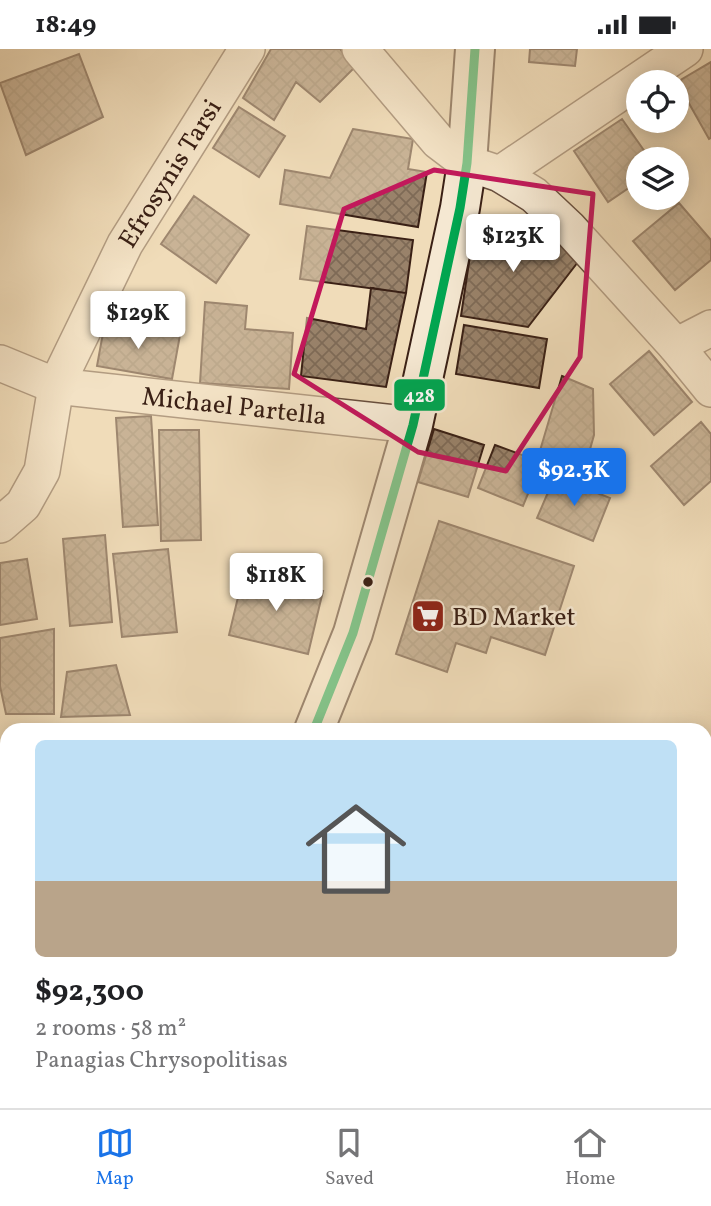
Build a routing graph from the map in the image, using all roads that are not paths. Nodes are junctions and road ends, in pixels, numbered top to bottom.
1 (247, 49) edge
2 (360, 49) edge
3 (475, 49) edge
4 (685, 49) edge
5 (483, 168) junction
6 (711, 328) edge
7 (676, 346) junction
8 (0, 363) edge
9 (56, 386) junction
10 (711, 389) edge
11 (413, 425) junction
12 (0, 525) edge
13 (317, 723) edge

1 - 9 street, Efrosynis Tarsi
2 - 5 street
3 - 5 street
4 - 5 street
5 - 7 street
5 - 11 street
6 - 7 street
7 - 10 street
8 - 9 street, Michael Partella
9 - 11 street, Michael Partella
9 - 12 street, Efrosynis Tarsi
11 - 13 street

